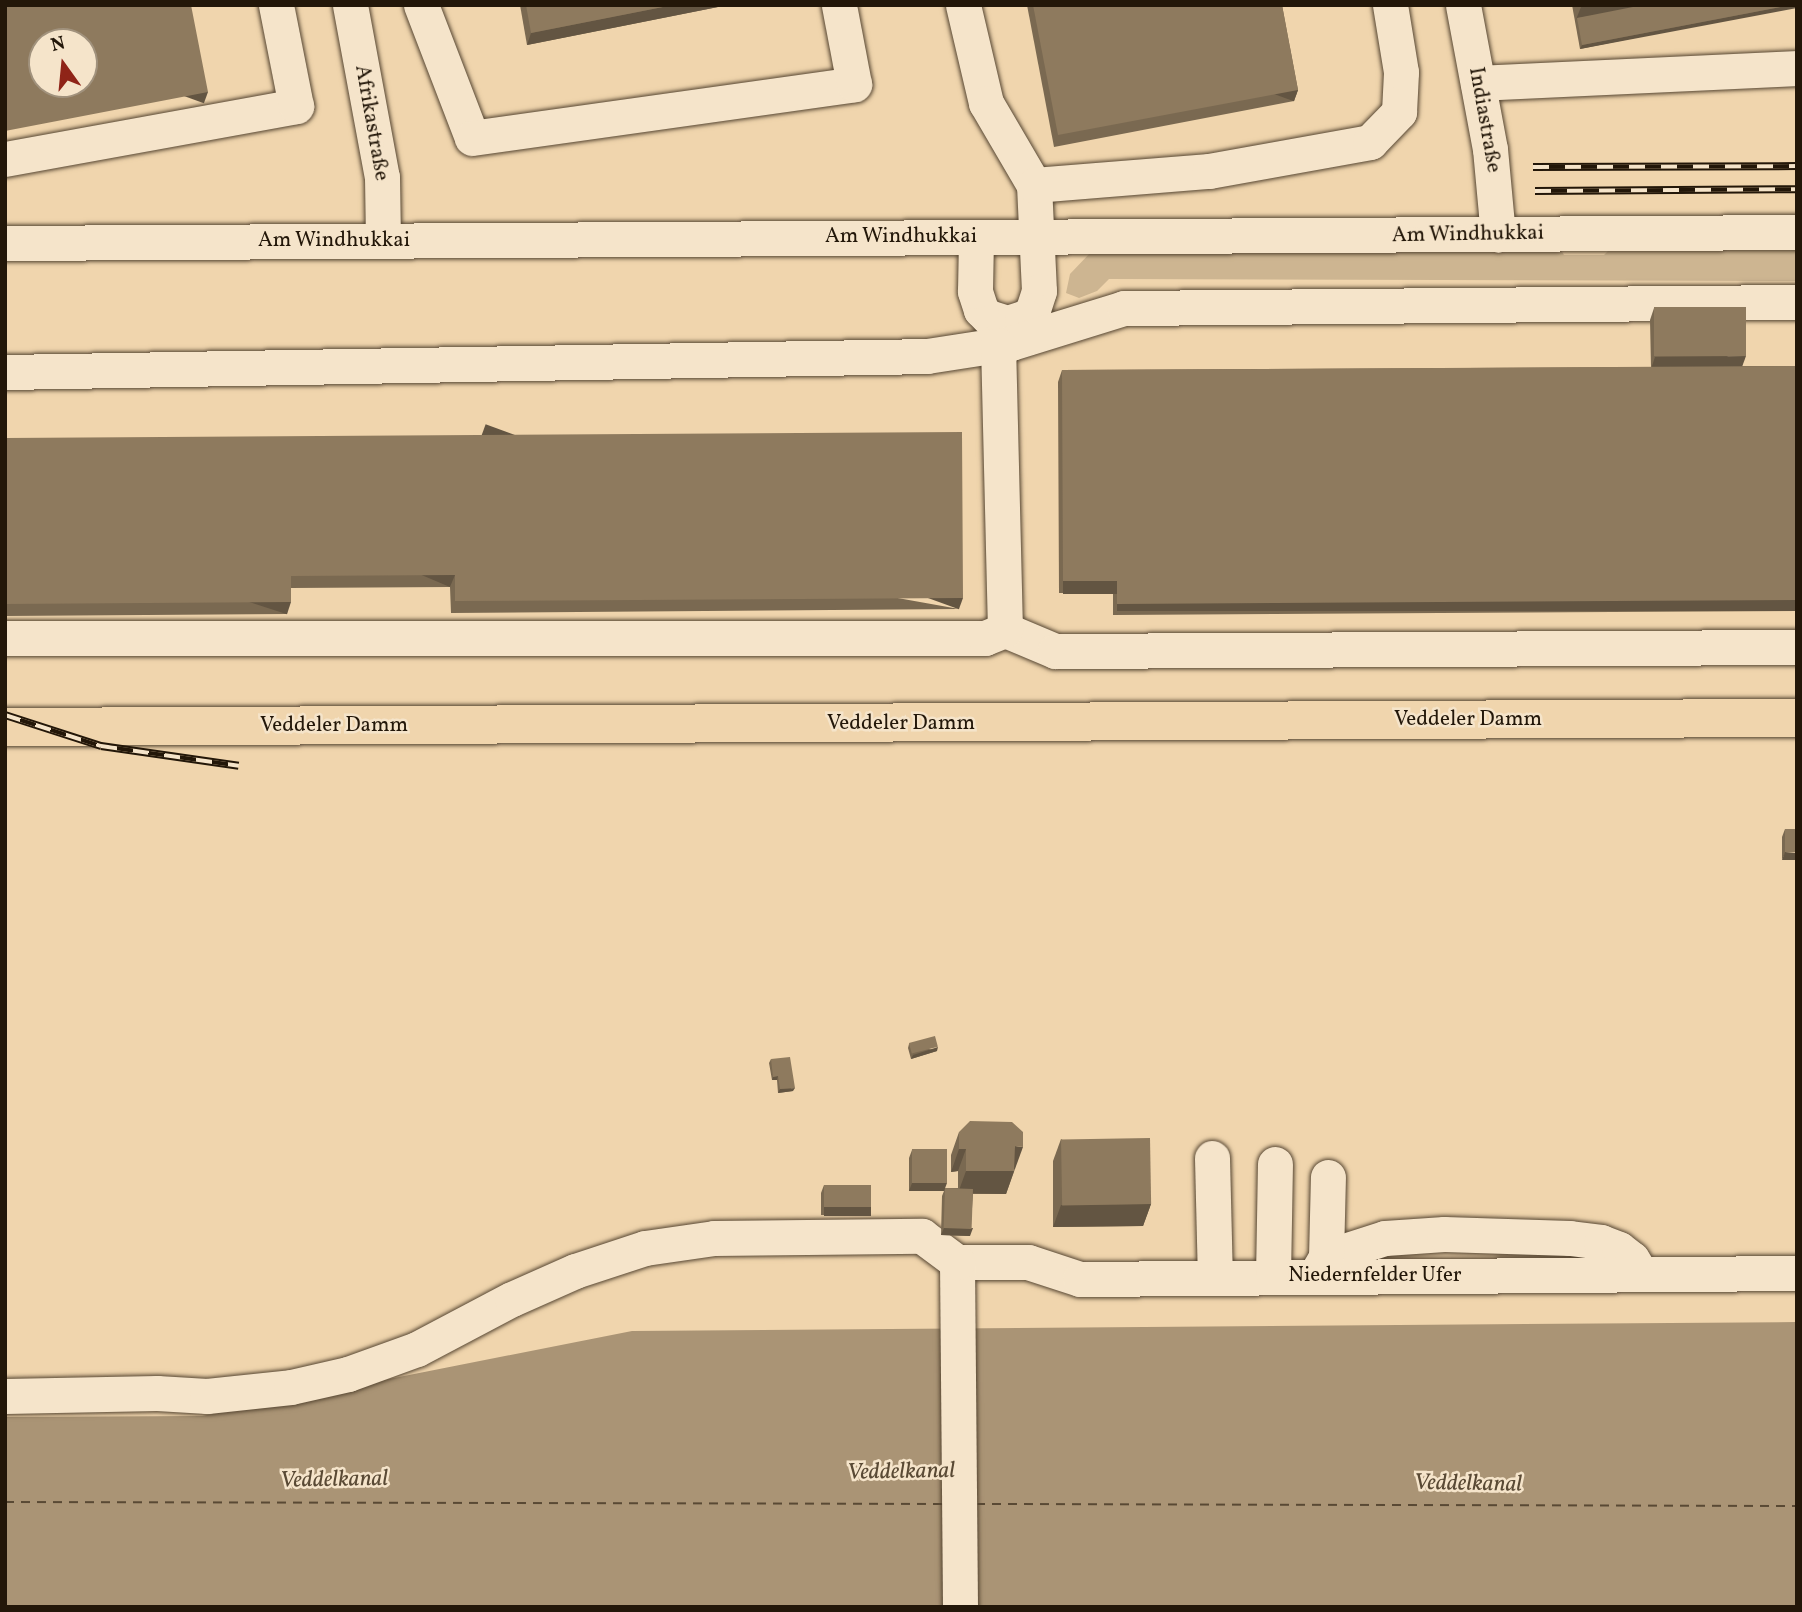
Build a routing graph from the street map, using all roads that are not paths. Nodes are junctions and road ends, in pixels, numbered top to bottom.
1 (276, 5) edge
2 (350, 5) edge
3 (421, 5) edge
4 (839, 5) edge
5 (963, 5) edge
6 (1390, 5) edge
7 (1463, 5) edge
8 (1797, 68) edge
9 (1478, 83) junction
10 (5, 159) edge
11 (1034, 184) junction
12 (1797, 232) edge
13 (1498, 235) junction
14 (1038, 236) junction
15 (975, 237) junction
16 (383, 241) junction
17 (5, 243) edge
18 (1797, 302) edge
19 (1005, 337) junction
20 (5, 372) edge
21 (1005, 630) junction
22 (5, 638) edge
23 (1797, 647) edge
24 (1797, 718) edge
25 (5, 727) edge
26 (1212, 1158) dead end
27 (1275, 1164) dead end
28 (1328, 1177) dead end
29 (957, 1262) junction
30 (1320, 1267) junction
31 (1797, 1273) edge
32 (1273, 1277) junction
33 (1215, 1278) junction
34 (5, 1396) edge
35 (960, 1607) edge

1 - 10 street
2 - 16 street, Afrikastraße
3 - 4 street
5 - 11 street
6 - 11 street
7 - 9 street, Indiastraße
8 - 9 street
9 - 13 street, Indiastraße
11 - 14 street
12 - 13 street, Am Windhukkai
13 - 14 street, Am Windhukkai
14 - 15 street, Am Windhukkai
14 - 19 street
15 - 16 street, Am Windhukkai
15 - 19 street
16 - 17 street, Am Windhukkai
18 - 19 street
19 - 20 street
19 - 21 street
21 - 22 street
21 - 23 street
24 - 25 main road, Veddeler Damm
26 - 33 street
27 - 32 street
28 - 30 street
29 - 33 street, Niedernfelder Ufer
29 - 34 street
29 - 35 street
30 - 31 street, Niedernfelder Ufer
30 - 32 street, Niedernfelder Ufer
32 - 33 street, Niedernfelder Ufer

